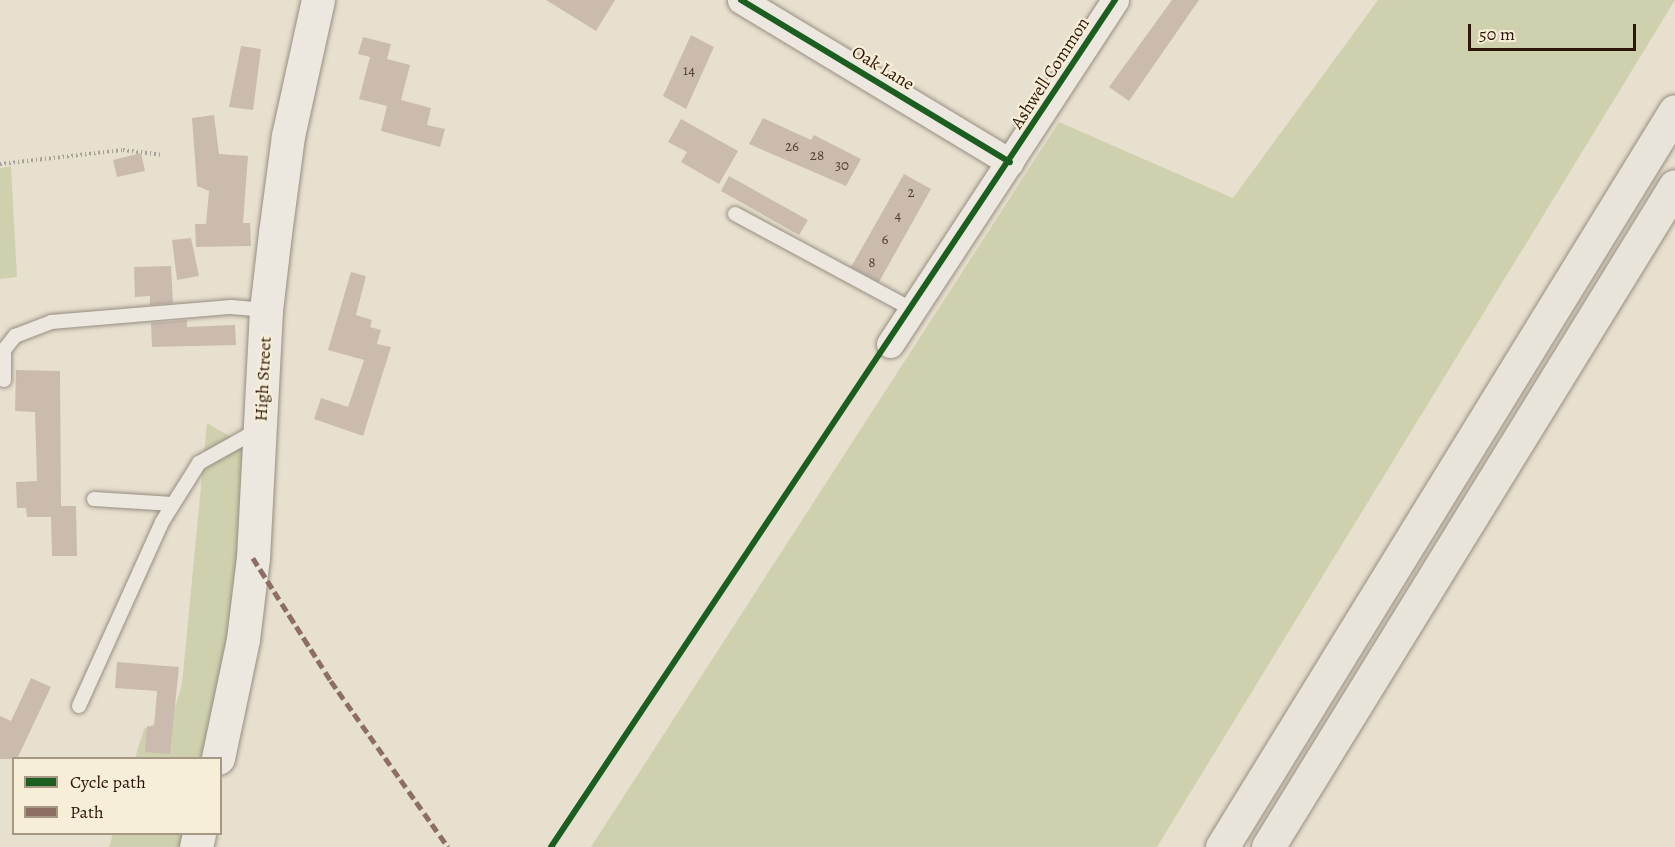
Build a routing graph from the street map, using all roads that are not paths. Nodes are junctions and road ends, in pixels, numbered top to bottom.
1 (318, 0) edge
2 (741, 0) edge
3 (1115, 0) edge
4 (1675, 111) edge
5 (1010, 162) junction
6 (1675, 186) edge
7 (735, 214) dead end
8 (266, 310) junction
9 (913, 310) junction
10 (891, 344) dead end
11 (4, 380) dead end
12 (260, 429) junction
13 (94, 499) dead end
14 (173, 504) junction
15 (79, 706) dead end
16 (218, 757) edge
17 (1222, 847) edge
18 (1268, 847) edge

1 - 8 main road, High Street
2 - 5 street, Oak Lane
3 - 5 street, Ashwell Common
4 - 17 highway
5 - 9 street, Ashwell Common
6 - 18 highway
7 - 9 lane
8 - 11 lane
8 - 12 main road, High Street
9 - 10 street, Ashwell Common
12 - 14 lane
12 - 16 main road, High Street
13 - 14 lane
14 - 15 lane

